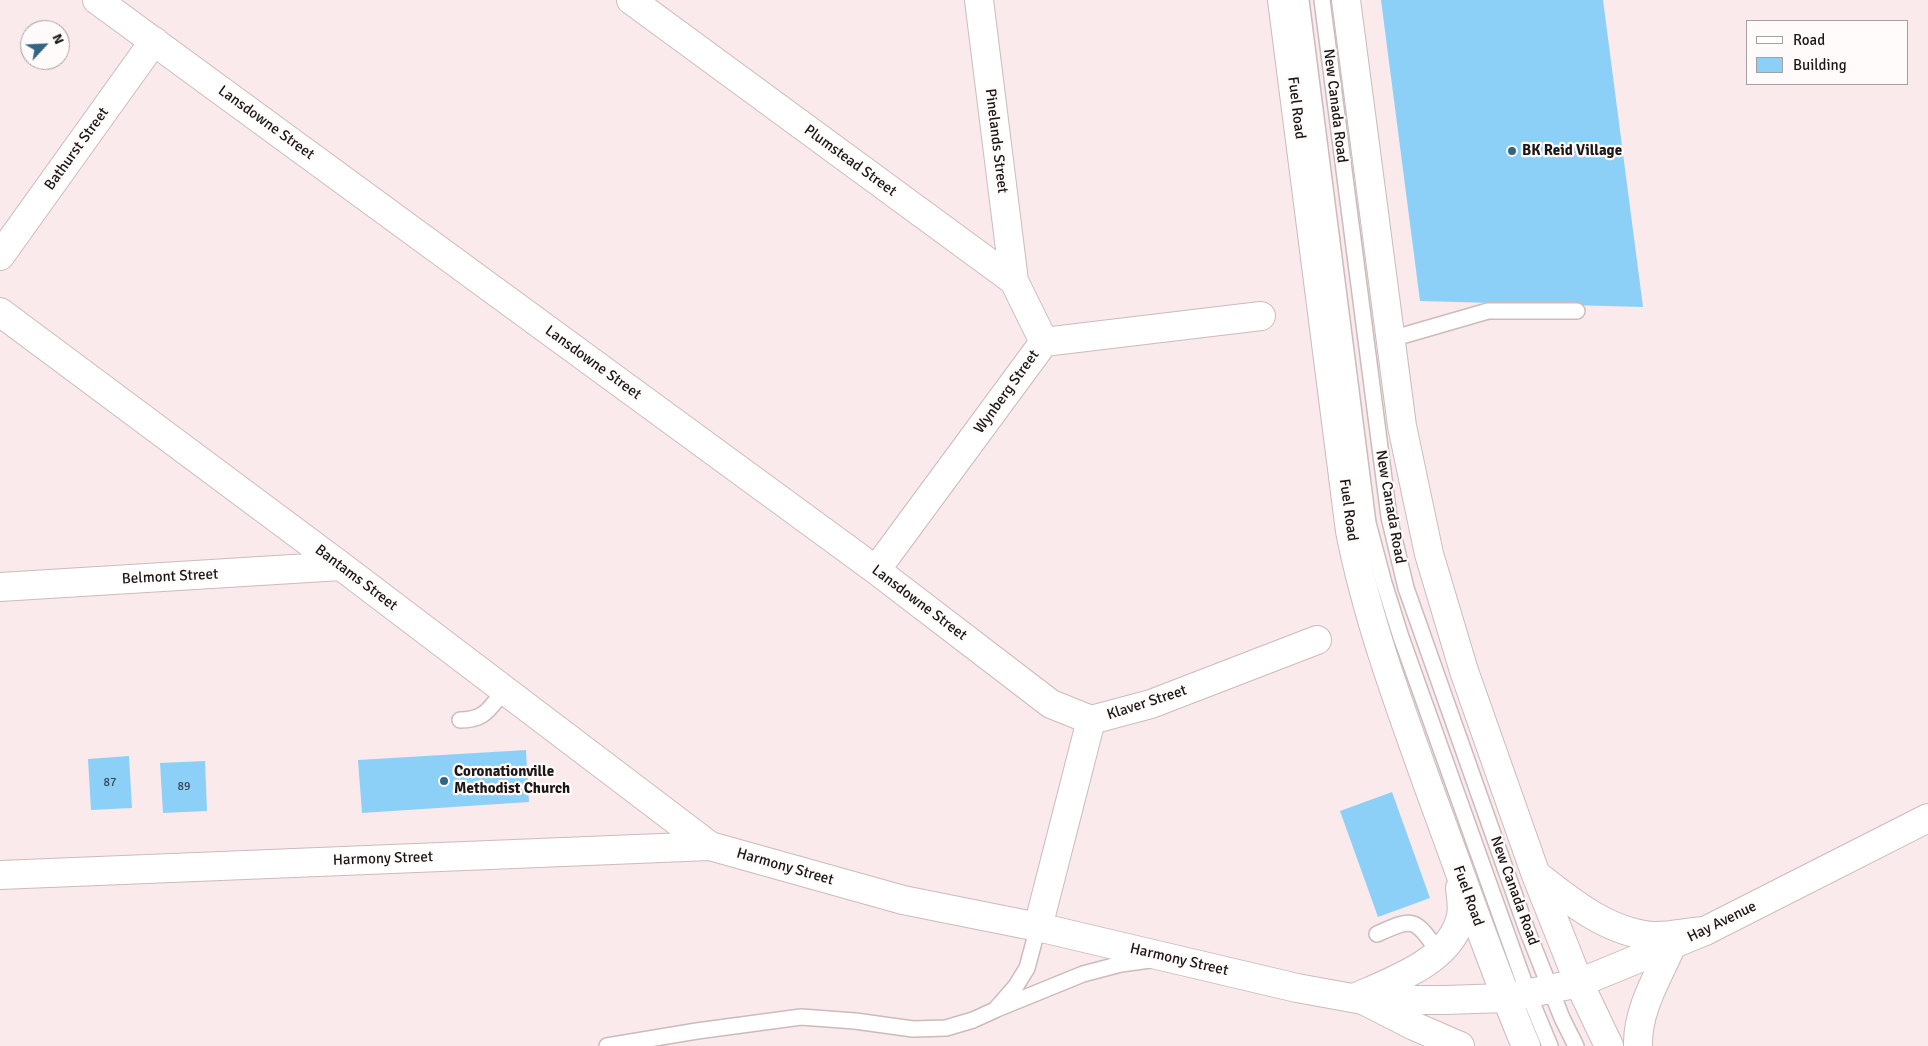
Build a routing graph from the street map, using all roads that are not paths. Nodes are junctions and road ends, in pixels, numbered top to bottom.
1 (97, 0) edge
2 (631, 0) edge
3 (979, 0) edge
4 (1282, 0) edge
5 (1301, 0) edge
6 (1322, 0) edge
7 (1346, 0) edge
8 (154, 41) junction
9 (0, 256) edge
10 (1014, 281) junction
11 (1578, 311) dead end
12 (0, 312) edge
13 (1261, 316) dead end
14 (1390, 338) junction
15 (1044, 342) junction
16 (341, 566) junction
17 (876, 570) junction
18 (0, 587) edge
19 (1317, 640) dead end
20 (504, 690) junction
21 (460, 720) dead end
22 (1091, 720) junction
23 (1928, 818) edge
24 (710, 846) junction
25 (1459, 871) junction
26 (0, 875) edge
27 (1536, 875) junction
28 (1038, 927) junction
29 (1705, 931) junction
30 (1376, 934) dead end
31 (1672, 945) junction
32 (1439, 952) junction
33 (1169, 958) junction
34 (1579, 983) junction
35 (1528, 994) junction
36 (1358, 999) junction
37 (995, 1010) junction
38 (607, 1046) edge
39 (1460, 1046) edge
40 (1526, 1046) edge
41 (1550, 1046) edge
42 (1576, 1046) edge
43 (1609, 1046) edge
44 (1638, 1046) edge

1 - 8 street, Lansdowne Street
2 - 10 street, Plumstead Street
3 - 10 street, Pinelands Street
4 - 25 street, Fuel Road
5 - 35 lane, New Canada Road
6 - 35 lane, New Canada Road
7 - 14 street
8 - 9 street, Bathurst Street
8 - 17 street, Lansdowne Street
10 - 15 street, Plumstead Street
11 - 14 lane
12 - 16 street, Bantams Street
13 - 15 street, Wynberg Street
14 - 27 street
15 - 17 street, Wynberg Street
16 - 18 street, Belmont Street
16 - 20 street, Bantams Street
17 - 22 street, Lansdowne Street
19 - 22 street, Klaver Street
20 - 21 lane
20 - 24 street, Bantams Street
22 - 28 street, Klaver Street
23 - 29 street, Hay Avenue
24 - 26 street, Harmony Street
24 - 28 street, Harmony Street
25 - 32 street
25 - 35 street, Fuel Road
27 - 29 street
27 - 34 street
28 - 33 street, Harmony Street
28 - 37 lane
29 - 31 street, Hay Avenue
30 - 32 lane
31 - 34 street, Hay Avenue
31 - 44 street
32 - 36 street
33 - 36 street, Harmony Street
33 - 37 lane
34 - 35 street, Hay Avenue
34 - 43 street
35 - 36 street, Harmony Street
35 - 40 street
35 - 41 lane, New Canada Road
35 - 42 lane, New Canada Road
36 - 39 street
37 - 38 lane

